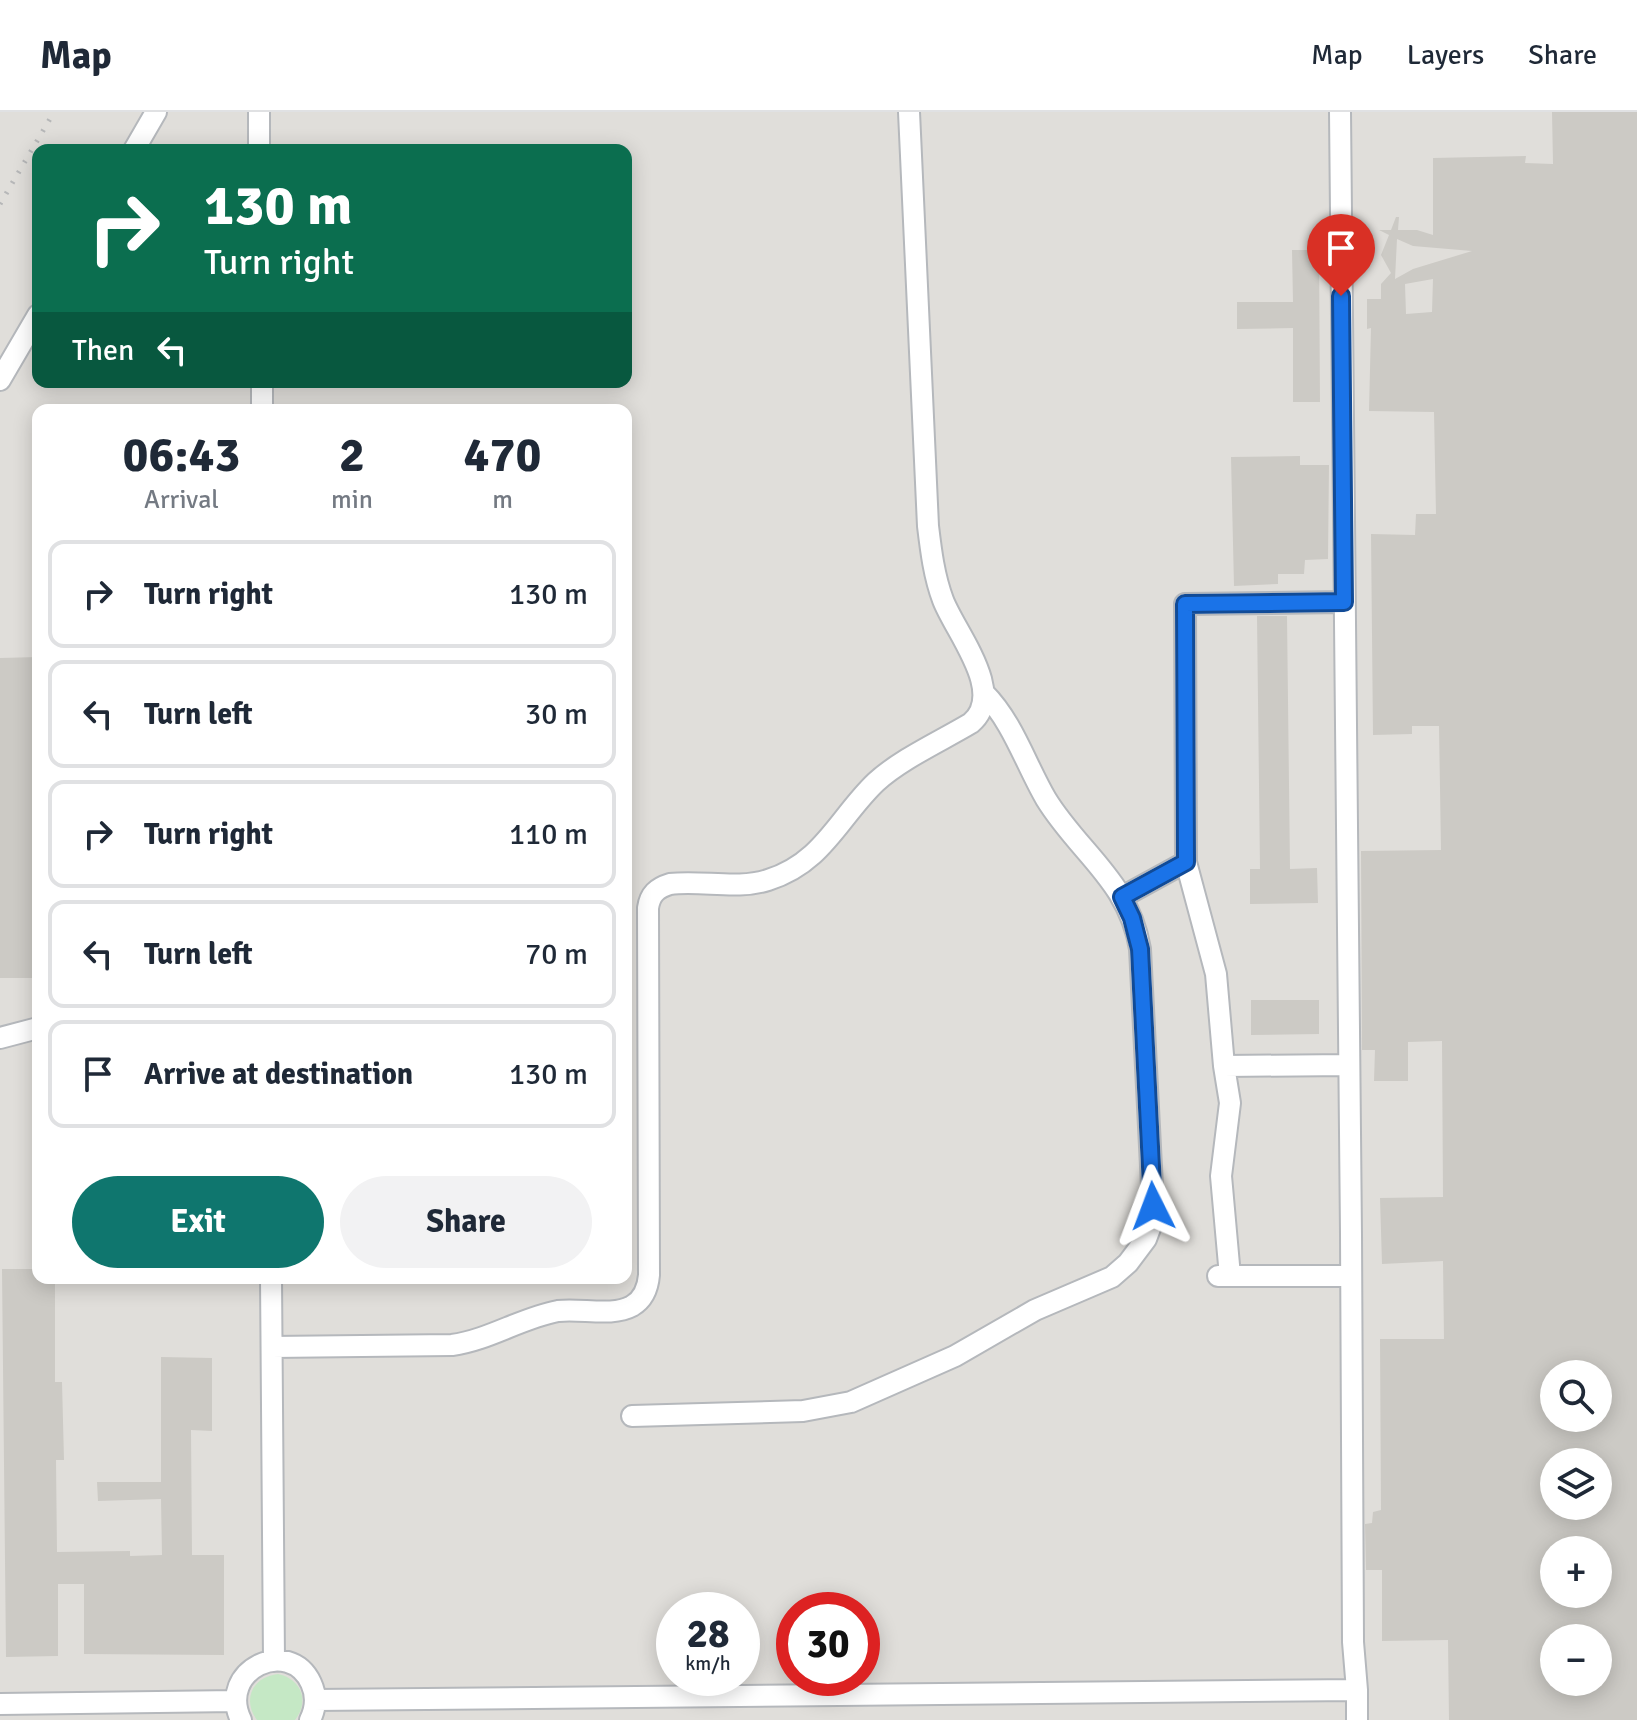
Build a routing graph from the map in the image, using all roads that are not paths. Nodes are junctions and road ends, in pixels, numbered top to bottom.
1 (156, 112) edge
2 (259, 112) edge
3 (909, 112) edge
4 (1340, 112) edge
5 (137, 144) edge
6 (259, 144) edge
7 (32, 325) edge
8 (0, 380) edge
9 (1344, 602) junction
10 (984, 693) junction
11 (1186, 862) junction
12 (1122, 897) junction
13 (32, 1030) edge
14 (0, 1038) edge
15 (1349, 1065) junction
16 (1224, 1066) junction
17 (1351, 1276) junction
18 (271, 1284) edge
19 (272, 1347) junction
20 (632, 1416) dead end
21 (274, 1661) junction
22 (1357, 1690) junction
23 (315, 1700) junction
24 (0, 1704) edge
25 (238, 1710) edge
26 (310, 1720) edge
27 (1357, 1720) edge

1 - 5 street
2 - 6 street
3 - 10 street
4 - 9 street
7 - 8 street
9 - 11 street
9 - 15 street
10 - 12 street
10 - 19 street
11 - 12 street
11 - 16 street
12 - 20 street
13 - 14 street
15 - 16 street
15 - 17 street
16 - 17 street
17 - 22 street
18 - 19 street
19 - 21 street
21 - 23 street
21 - 25 street
22 - 23 street
22 - 27 street
23 - 26 street
24 - 25 street

